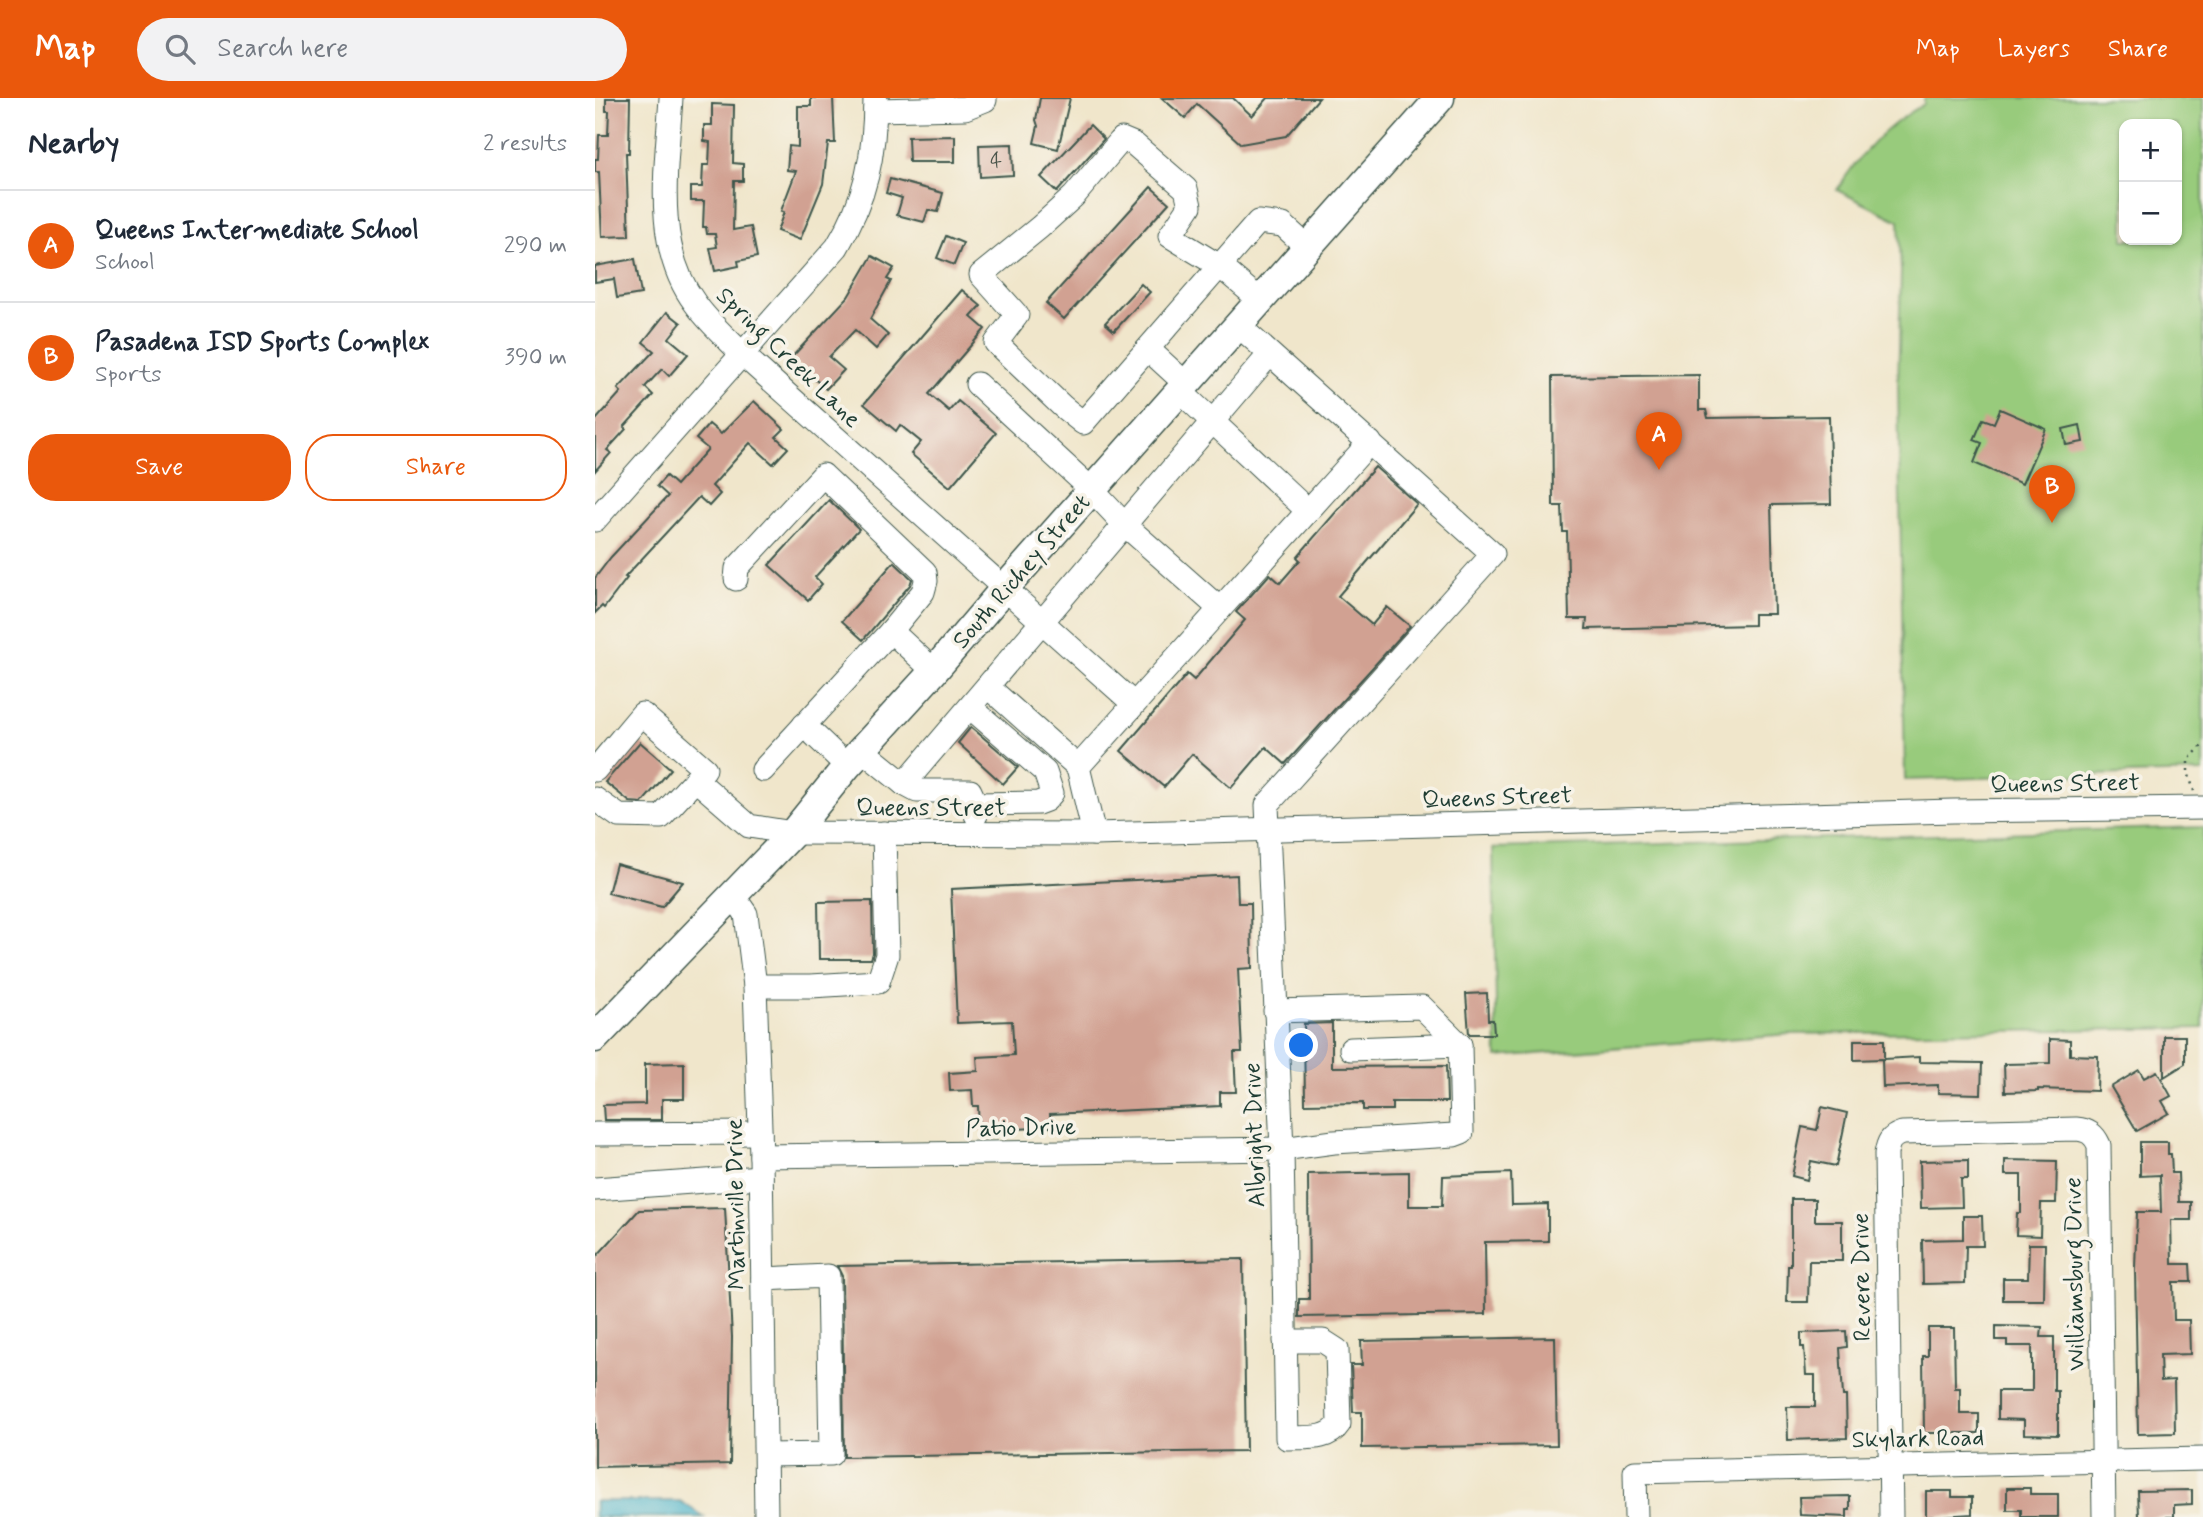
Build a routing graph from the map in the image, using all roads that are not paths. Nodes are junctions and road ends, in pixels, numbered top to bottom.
1 (671, 98) edge
2 (1440, 98) edge
3 (985, 100) dead end
4 (875, 104) edge
5 (1308, 248) junction
6 (1221, 267) junction
7 (1261, 301) junction
8 (1239, 326) junction
9 (1149, 350) junction
10 (743, 355) junction
11 (1269, 355) junction
12 (977, 384) dead end
13 (1183, 388) junction
14 (1212, 422) junction
15 (1370, 442) junction
16 (846, 448) junction
17 (823, 475) junction
18 (1092, 490) junction
19 (1308, 512) junction
20 (595, 520) edge
21 (929, 523) junction
22 (1125, 525) junction
23 (905, 553) junction
24 (737, 579) dead end
25 (1004, 589) junction
26 (1220, 609) junction
27 (1043, 622) junction
28 (891, 631) junction
29 (934, 671) junction
30 (988, 687) junction
31 (1134, 704) junction
32 (970, 707) junction
33 (804, 725) junction
34 (855, 757) junction
35 (1078, 767) junction
36 (595, 770) edge
37 (762, 770) dead end
38 (695, 779) junction
39 (904, 784) junction
40 (595, 799) edge
41 (976, 804) junction
42 (2201, 808) edge
43 (1268, 831) junction
44 (793, 832) junction
45 (884, 833) junction
46 (977, 834) junction
47 (1094, 834) junction
48 (732, 894) junction
49 (755, 986) junction
50 (1275, 1011) junction
51 (595, 1038) edge
52 (1460, 1045) junction
53 (1351, 1049) dead end
54 (1991, 1130) joint
55 (760, 1133) junction
56 (595, 1134) edge
57 (1282, 1149) junction
58 (761, 1167) junction
59 (595, 1189) edge
60 (763, 1279) junction
61 (1285, 1341) junction
62 (766, 1455) junction
63 (2203, 1459) edge
64 (2103, 1461) junction
65 (1890, 1465) junction
66 (766, 1517) edge
67 (1636, 1517) edge
68 (1891, 1517) edge
69 (2104, 1517) edge

1 - 10 street, Spring Creek Lane
2 - 5 main road, South Richey Street
3 - 4 street
4 - 10 street
5 - 6 street
5 - 7 main road, South Richey Street
6 - 7 street
6 - 9 street
6 - 9 street
7 - 8 main road, South Richey Street
8 - 11 street
8 - 13 main road, South Richey Street
9 - 13 street
10 - 16 street, Spring Creek Lane
10 - 20 street
11 - 14 street
11 - 15 street
12 - 18 street
13 - 14 street
13 - 18 main road, South Richey Street
14 - 19 street
14 - 22 street
15 - 19 street
15 - 43 street, Albright Drive
16 - 17 street
16 - 21 street, Spring Creek Lane
17 - 23 street
17 - 24 street
18 - 22 street
18 - 25 main road, South Richey Street
19 - 26 street
21 - 23 street
21 - 25 street, Spring Creek Lane
22 - 26 street
22 - 27 street
23 - 28 street
25 - 27 street, Spring Creek Lane
25 - 29 main road, South Richey Street
26 - 31 street
27 - 30 street
27 - 31 street, Spring Creek Lane
28 - 29 street
28 - 33 street
29 - 34 main road, South Richey Street
30 - 32 street
30 - 35 street
31 - 35 street
32 - 39 street
32 - 41 street
33 - 34 street
33 - 37 street
34 - 39 street
34 - 44 main road, South Richey Street
35 - 47 street
36 - 38 street
38 - 40 street
38 - 44 street, Queens Street
39 - 41 street
41 - 46 street
42 - 43 street, Queens Street
43 - 47 street, Queens Street
43 - 50 street, Albright Drive
44 - 45 street, Queens Street
44 - 48 main road, South Richey Street
45 - 46 street, Queens Street
45 - 49 street
46 - 47 street, Queens Street
48 - 49 street, Martinville Drive
48 - 51 main road, South Richey Street
49 - 55 street, Martinville Drive
50 - 52 street
50 - 57 street, Albright Drive
52 - 53 street
52 - 57 street, Patio Drive
54 - 64 street, Williamsburg Drive
54 - 65 street, Revere Drive
55 - 56 street
55 - 58 street, Martinville Drive
57 - 58 street, Patio Drive
57 - 61 street, Albright Drive
58 - 59 street, Patio Drive
58 - 60 street, Martinville Drive
60 - 62 street, Martinville Drive
60 - 62 street
61 - 61 street, Albright Drive
62 - 66 street, Martinville Drive
63 - 64 street, Skylark Road
64 - 65 street, Skylark Road
64 - 69 street, Williamsburg Drive
65 - 67 street, Skylark Road
65 - 68 street, Revere Drive

